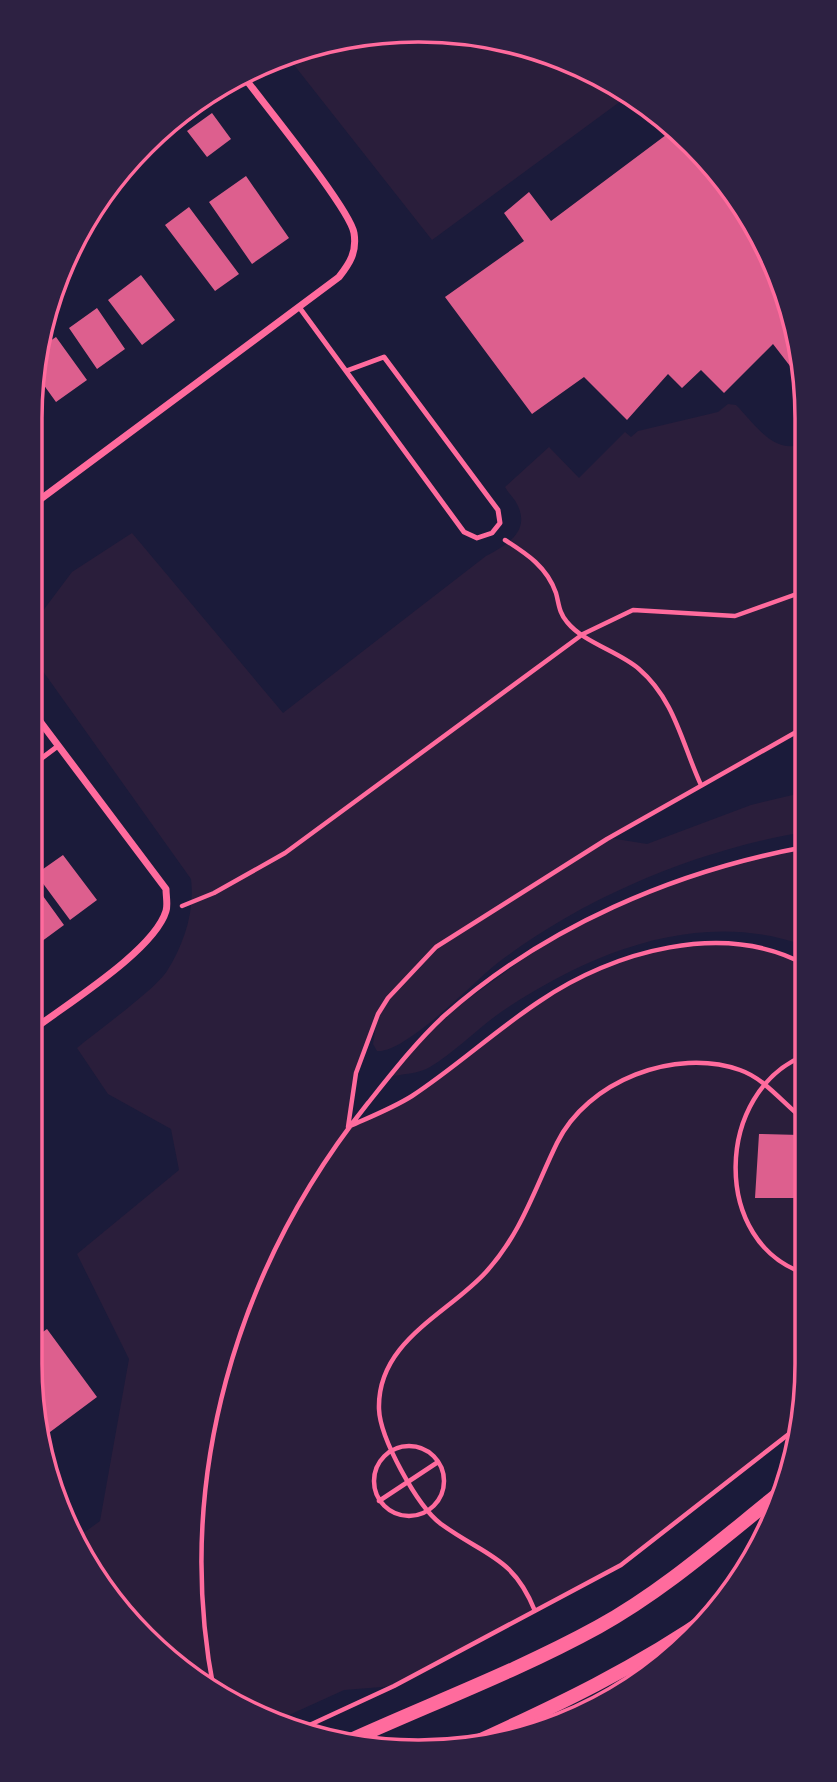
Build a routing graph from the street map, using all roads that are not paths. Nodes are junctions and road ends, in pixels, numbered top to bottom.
1 (248, 83) edge
2 (299, 307) junction
3 (346, 371) junction
4 (42, 498) edge
5 (42, 724) edge
6 (58, 746) junction
7 (42, 758) edge
8 (42, 1023) edge
9 (769, 1500) edge
10 (667, 1647) edge
11 (500, 1731) edge
12 (360, 1736) edge

1 - 2 street
2 - 3 lane
2 - 4 street
3 - 3 lane
5 - 6 street
6 - 7 lane
6 - 8 street
9 - 12 main road
10 - 11 main road

